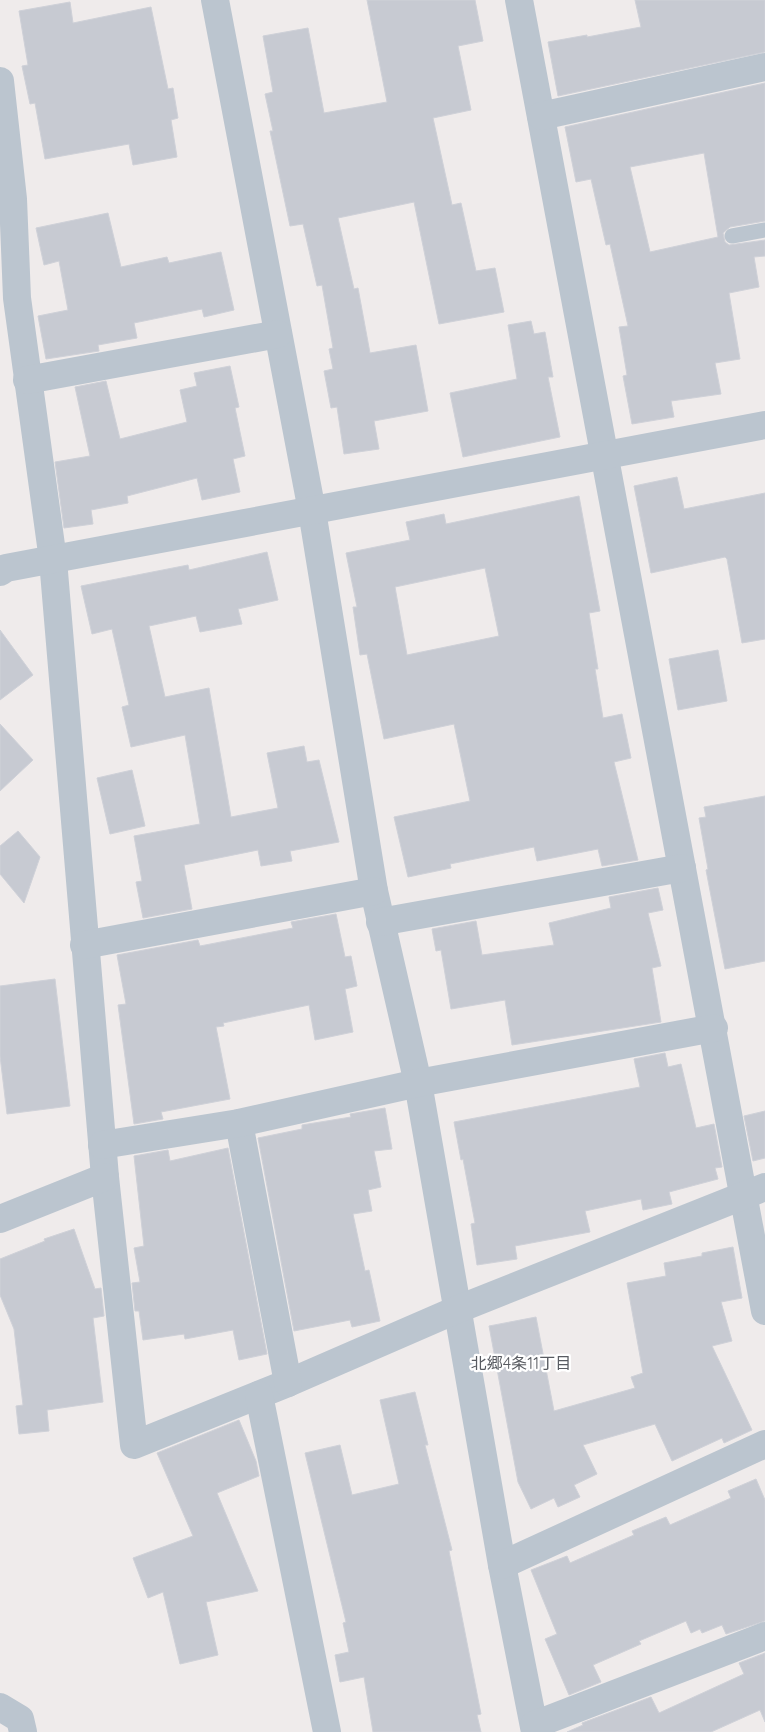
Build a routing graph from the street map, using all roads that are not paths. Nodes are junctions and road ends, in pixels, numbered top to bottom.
1 (215, 0) edge
2 (519, 0) edge
3 (765, 67) edge
4 (0, 81) edge
5 (541, 116) junction
6 (765, 230) edge
7 (732, 236) dead end
8 (8, 305) edge
9 (278, 334) junction
10 (27, 380) junction
11 (765, 425) edge
12 (606, 454) junction
13 (312, 511) junction
14 (53, 560) junction
15 (0, 572) edge
16 (682, 868) junction
17 (374, 891) junction
18 (380, 922) junction
19 (84, 945) junction
20 (714, 1028) junction
21 (418, 1083) junction
22 (239, 1123) junction
23 (102, 1145) junction
24 (105, 1177) junction
25 (754, 1191) edge
26 (0, 1219) edge
27 (456, 1310) junction
28 (765, 1311) edge
29 (288, 1383) junction
30 (260, 1395) junction
31 (765, 1444) edge
32 (502, 1565) junction
33 (765, 1636) edge
34 (0, 1707) edge
35 (534, 1728) edge
36 (22, 1732) edge
37 (327, 1732) edge

1 - 9 street
2 - 5 street
3 - 5 street
4 - 8 street
5 - 12 street
6 - 7 lane
8 - 10 street
9 - 10 street
9 - 13 street
10 - 14 street
11 - 12 street
12 - 13 street
12 - 16 street
13 - 14 street
13 - 17 street
14 - 15 street
14 - 19 street
16 - 18 street
16 - 20 street
17 - 18 street
17 - 19 street
18 - 21 street
19 - 23 street
20 - 21 street
20 - 25 street
21 - 22 street
21 - 27 street
22 - 23 street
22 - 29 street
23 - 24 street
24 - 26 street
24 - 30 street
25 - 27 street
25 - 28 street
27 - 29 street
27 - 32 street
29 - 30 street
30 - 37 street
31 - 32 street
32 - 35 street
33 - 35 street
34 - 36 street

